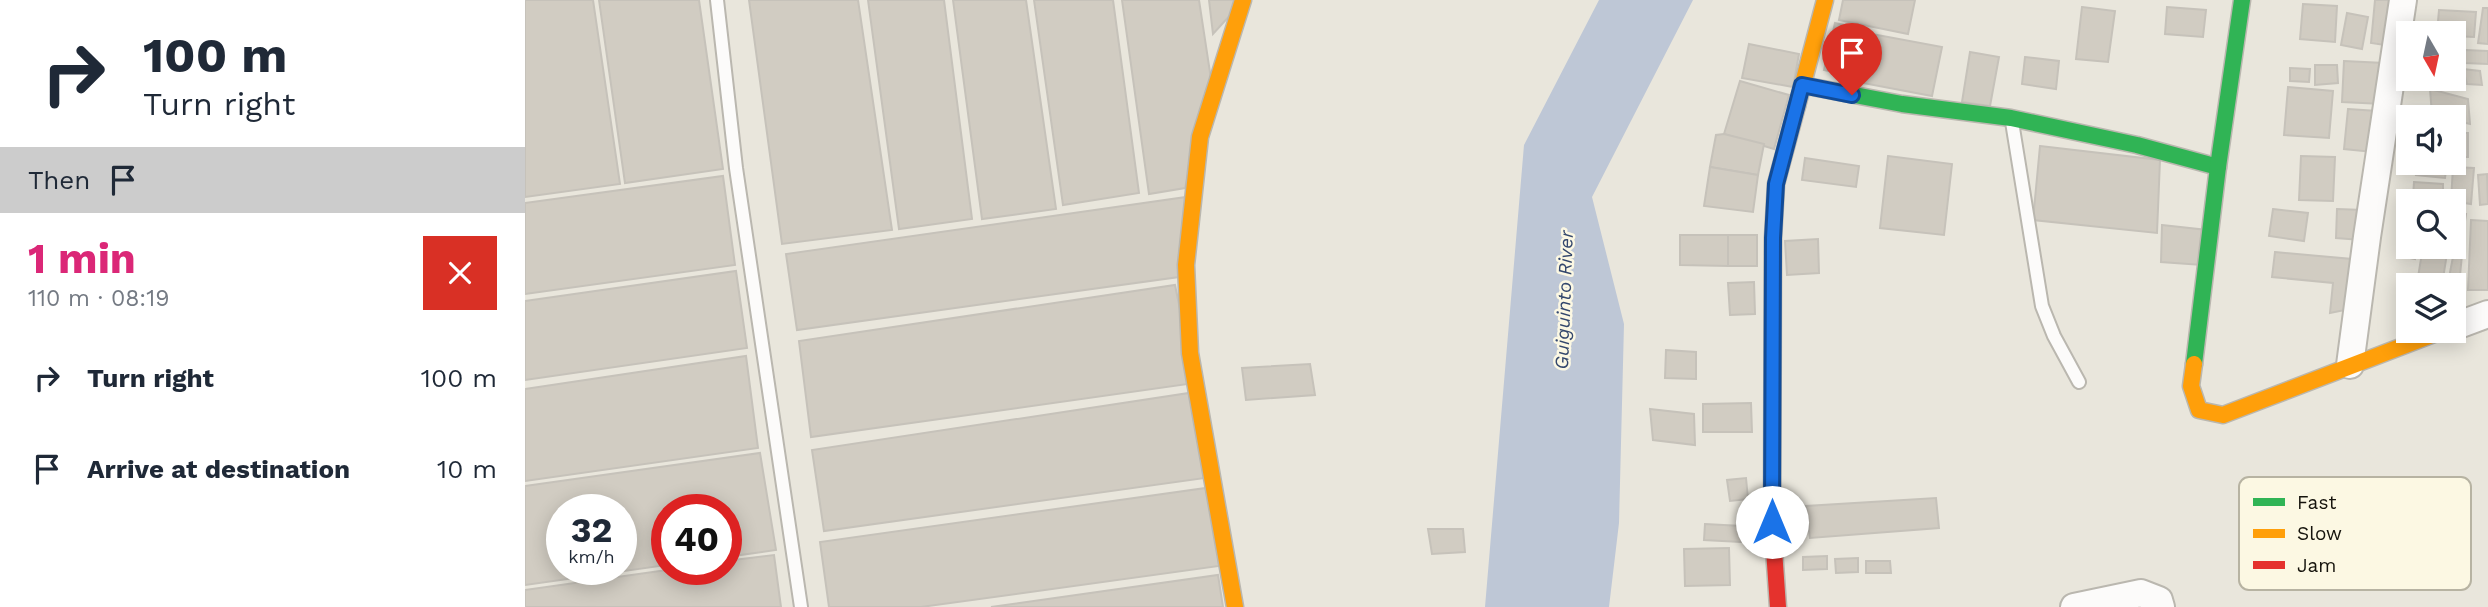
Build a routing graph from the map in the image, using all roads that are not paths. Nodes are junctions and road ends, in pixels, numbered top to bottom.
1 (717, 0) edge
2 (1243, 0) edge
3 (1825, 0) edge
4 (2242, 0) edge
5 (2403, 0) edge
6 (1802, 85) junction
7 (2011, 118) junction
8 (2218, 167) junction
9 (2488, 314) edge
10 (2466, 322) edge
11 (2410, 343) edge
12 (2350, 365) junction
13 (2079, 382) dead end
14 (801, 607) edge
15 (1235, 607) edge
16 (1778, 607) edge
17 (2074, 607) edge
18 (2161, 607) edge

1 - 14 lane
2 - 15 street
3 - 6 street
4 - 8 street
5 - 12 street
6 - 7 street
6 - 16 street
7 - 8 street
7 - 13 lane
8 - 12 street
9 - 10 street
11 - 12 street
17 - 18 street

